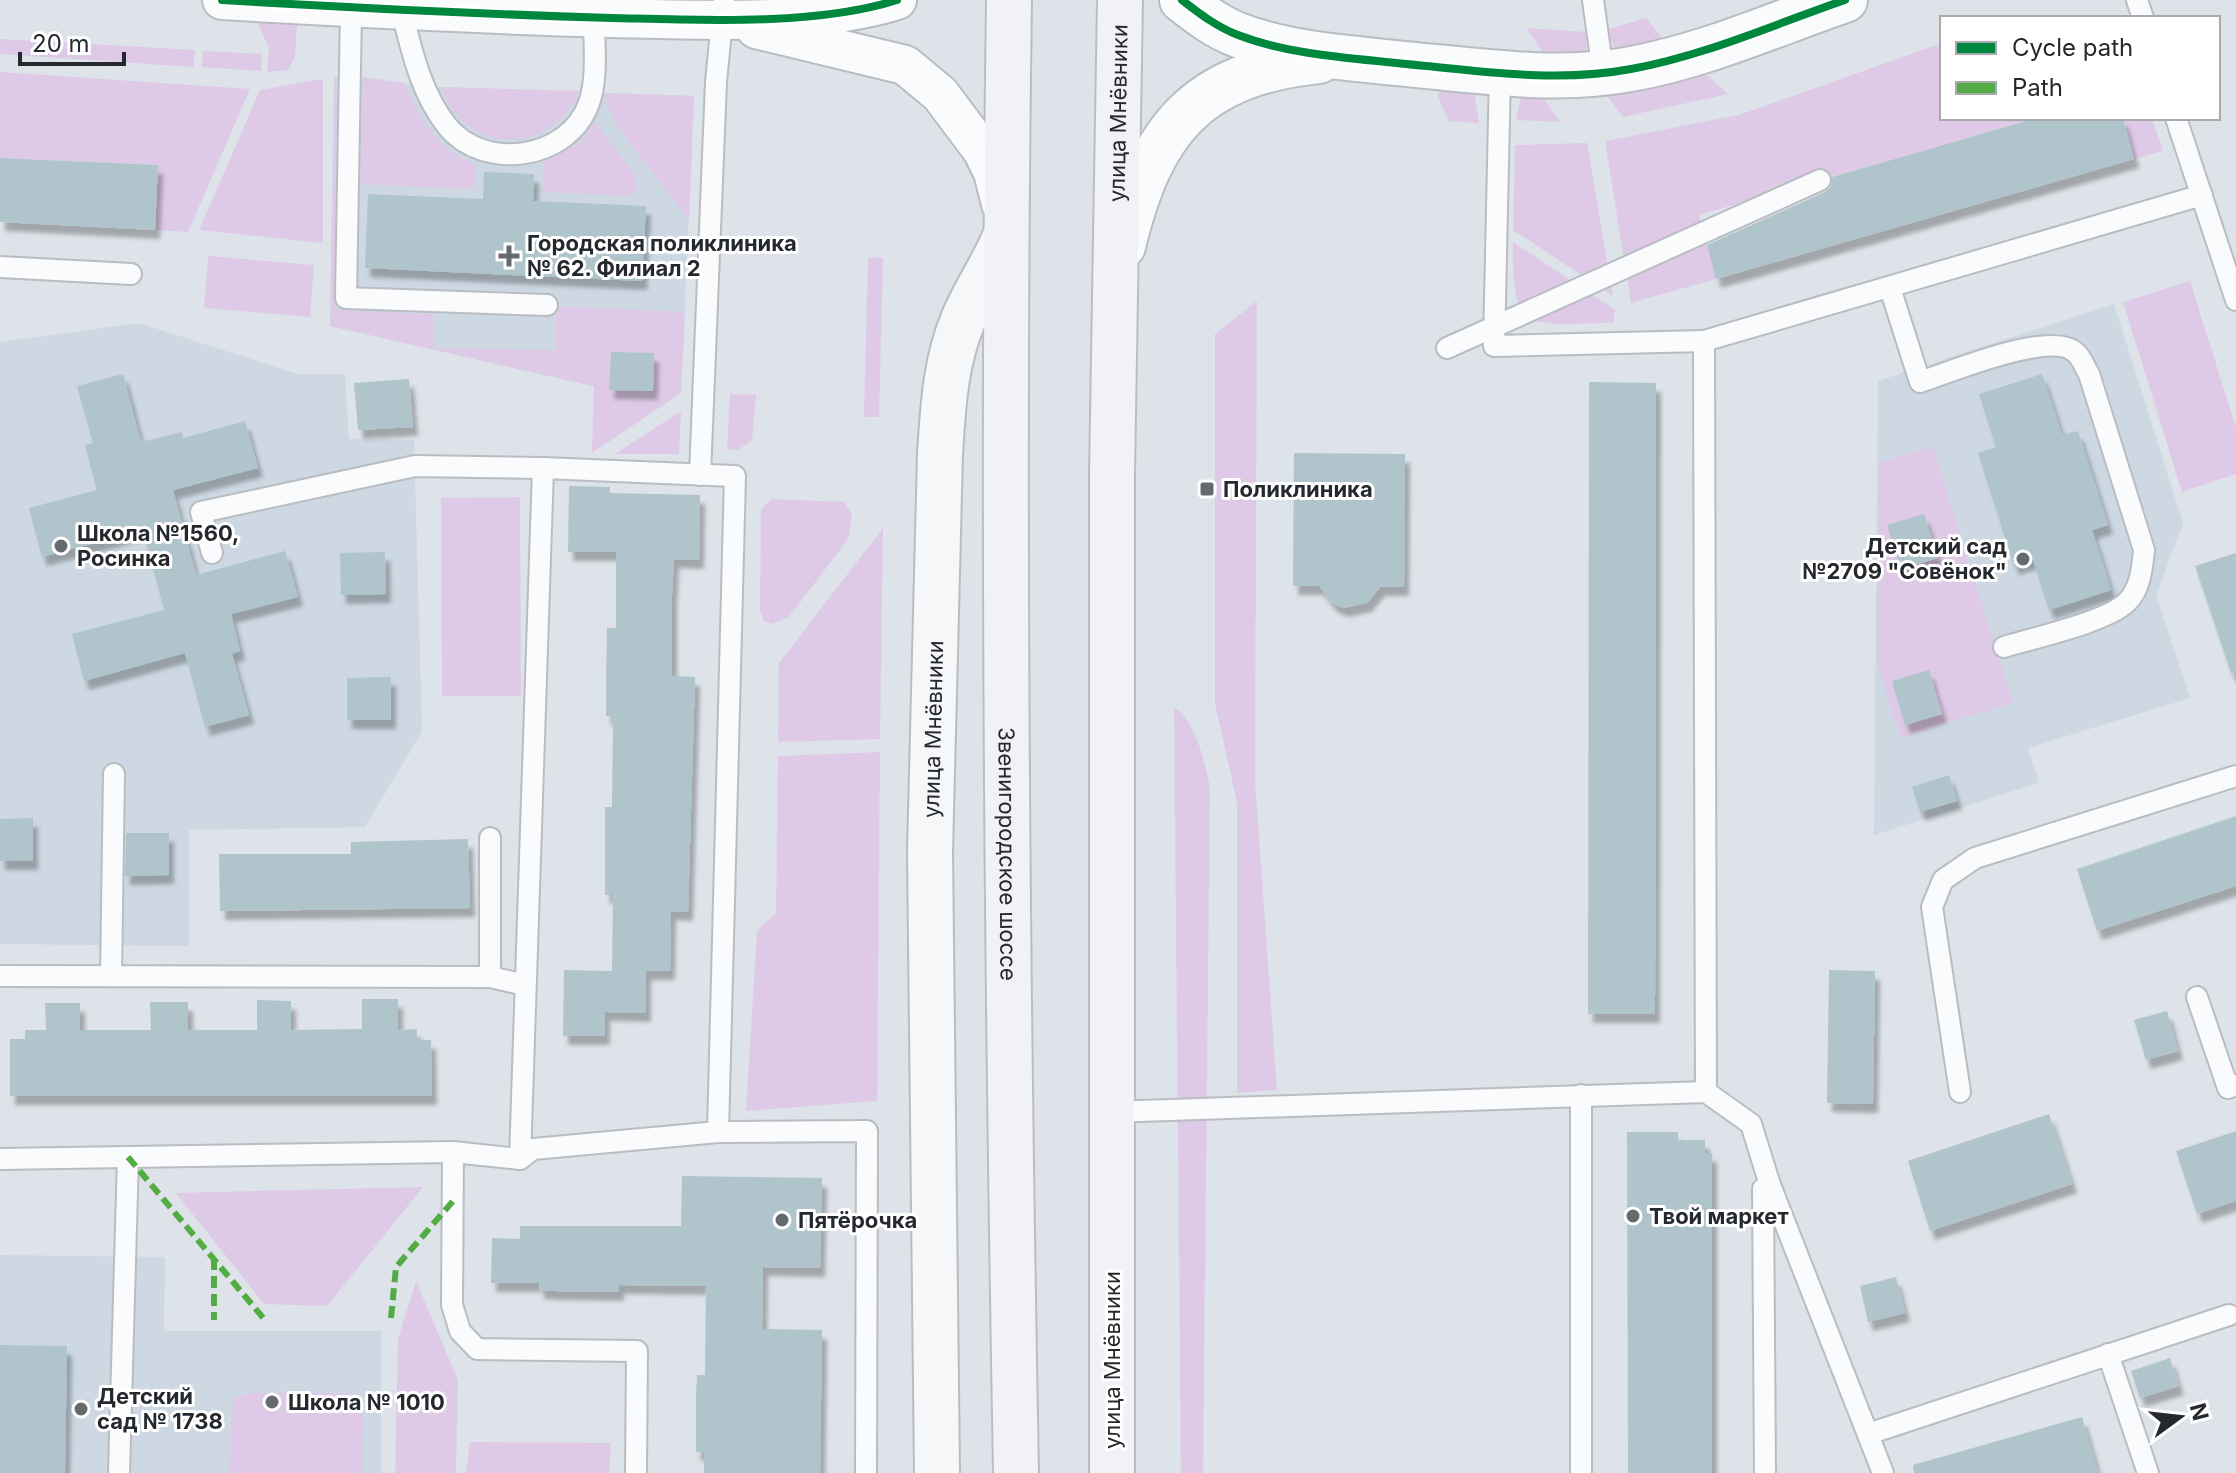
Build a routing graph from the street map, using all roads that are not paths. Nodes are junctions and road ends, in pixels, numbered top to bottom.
1 (222, 0) edge
2 (897, 0) edge
3 (1009, 0) edge
4 (1120, 0) edge
5 (1182, 0) edge
6 (1593, 0) edge
7 (1845, 0) edge
8 (339, 5) edge
9 (494, 8) edge
10 (723, 11) edge
11 (402, 12) junction
12 (594, 17) junction
13 (1345, 58) junction
14 (1603, 72) junction
15 (1500, 73) junction
16 (2177, 120) edge
17 (1820, 180) dead end
18 (2202, 195) junction
19 (1005, 231) junction
20 (0, 267) edge
21 (131, 274) dead end
22 (1890, 288) junction
23 (2236, 300) edge
24 (547, 305) dead end
25 (1114, 309) junction
26 (1494, 337) junction
27 (1704, 341) junction
28 (543, 468) junction
29 (700, 475) junction
30 (212, 553) dead end
31 (2004, 647) dead end
32 (114, 774) dead end
33 (2236, 776) edge
34 (490, 838) dead end
35 (0, 976) edge
36 (111, 976) junction
37 (490, 977) junction
38 (525, 985) junction
39 (2197, 997) dead end
40 (2236, 1085) edge
41 (1706, 1092) junction
42 (1960, 1092) dead end
43 (1581, 1095) junction
44 (1111, 1112) junction
45 (718, 1132) junction
46 (453, 1152) junction
47 (128, 1157) junction
48 (0, 1159) edge
49 (520, 1159) junction
50 (1770, 1185) junction
51 (2229, 1315) dead end
52 (2108, 1354) junction
53 (1868, 1434) junction
54 (119, 1473) edge
55 (636, 1473) edge
56 (866, 1473) edge
57 (937, 1473) edge
58 (1016, 1473) edge
59 (1112, 1473) edge
60 (1581, 1473) edge
61 (1765, 1473) edge
62 (1883, 1473) edge
63 (2148, 1473) edge

1 - 8 street
2 - 10 street
3 - 19 main road, улица Мнёвники
4 - 25 main road, улица Мнёвники
5 - 13 street
6 - 14 lane
7 - 14 street
8 - 11 street
8 - 24 lane
9 - 11 street
9 - 12 street
10 - 12 street
10 - 19 street
10 - 29 lane
11 - 12 lane
13 - 15 street
13 - 25 street
14 - 15 street
15 - 26 lane
16 - 18 lane
17 - 26 lane
18 - 22 lane
18 - 23 lane
19 - 57 main road, улица Мнёвники
19 - 58 main road, Звенигородское шоссе
20 - 21 lane
22 - 27 lane
22 - 31 lane
25 - 44 main road, улица Мнёвники
26 - 27 lane
27 - 41 lane
28 - 29 lane
28 - 30 lane
28 - 38 lane
29 - 45 lane
32 - 36 lane
33 - 42 lane
34 - 37 lane
35 - 36 lane
36 - 37 lane
37 - 38 lane
38 - 49 lane
39 - 40 lane
41 - 43 lane
41 - 50 lane
43 - 44 lane
43 - 60 lane
44 - 59 main road, улица Мнёвники
45 - 49 lane
45 - 56 lane
46 - 47 lane
46 - 49 lane
46 - 55 lane
47 - 48 lane
47 - 54 lane
50 - 53 lane
50 - 61 lane
51 - 52 lane
52 - 53 lane
52 - 63 lane
53 - 62 lane

